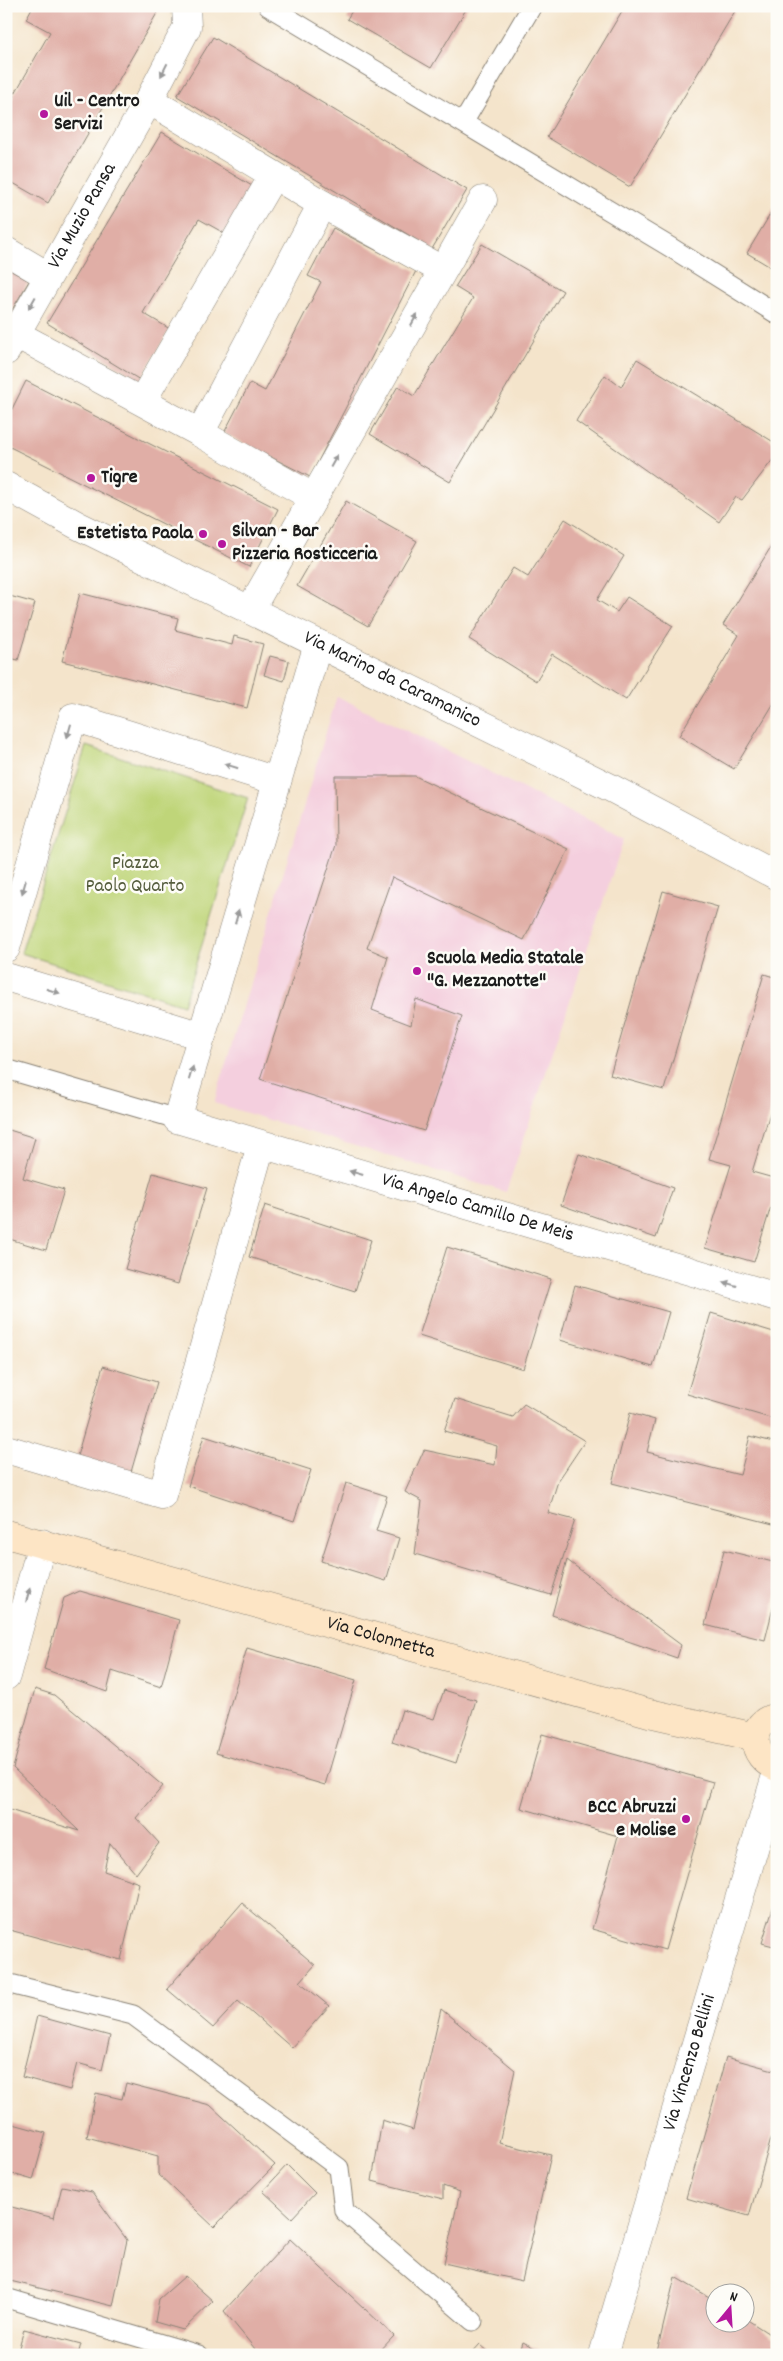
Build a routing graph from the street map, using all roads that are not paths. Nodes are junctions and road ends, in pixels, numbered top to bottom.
1 (268, 6) edge
2 (532, 6) edge
3 (187, 17) edge
4 (149, 100) junction
5 (463, 123) junction
6 (273, 176) junction
7 (484, 200) dead end
8 (322, 204) junction
9 (6, 251) edge
10 (442, 270) junction
11 (48, 276) junction
12 (777, 314) edge
13 (11, 343) edge
14 (142, 401) junction
15 (200, 433) junction
16 (6, 486) edge
17 (314, 498) junction
18 (250, 610) junction
19 (318, 644) junction
20 (277, 781) junction
21 (777, 876) edge
22 (6, 948) edge
23 (6, 976) edge
24 (202, 1036) junction
25 (6, 1069) edge
26 (177, 1120) junction
27 (261, 1145) junction
28 (777, 1298) edge
29 (6, 1449) edge
30 (6, 1534) edge
31 (42, 1543) junction
32 (6, 1676) edge
33 (777, 1717) edge
34 (755, 1737) junction
35 (777, 1767) edge
36 (777, 1772) edge
37 (6, 1983) edge
38 (6, 2298) edge
39 (473, 2321) dead end
40 (199, 2355) edge
41 (603, 2355) edge

1 - 5 lane
2 - 5 lane
3 -> 4 street, Via Muzio Pansa
4 - 6 street
4 - 11 street, Via Muzio Pansa
5 - 12 lane
6 - 8 street
6 - 14 street
7 - 10 street
8 - 10 street
8 - 15 street
9 - 11 street
17 -> 10 street
11 -> 13 street, Via Muzio Pansa
13 - 14 street, Via Muzio Pansa
14 - 15 street, Via Muzio Pansa
15 - 17 street, Via Muzio Pansa
16 - 18 street, Via Marino da Caramanico
17 - 18 street
18 - 19 street, Via Marino da Caramanico
19 - 20 street
19 - 21 street, Via Marino da Caramanico
20 -> 22 street
24 -> 20 street
23 -> 24 street
26 -> 24 street
25 - 26 lane
26 - 27 street, Via Angelo Camillo De Meis
28 -> 27 street, Via Angelo Camillo De Meis
27 - 29 street
30 - 31 main road, Via Colonnetta
32 -> 31 street
31 - 34 main road, Via Colonnetta
33 - 34 main road
34 - 35 main road
36 - 41 street, Via Vincenzo Bellini
37 - 39 lane
38 - 40 lane

